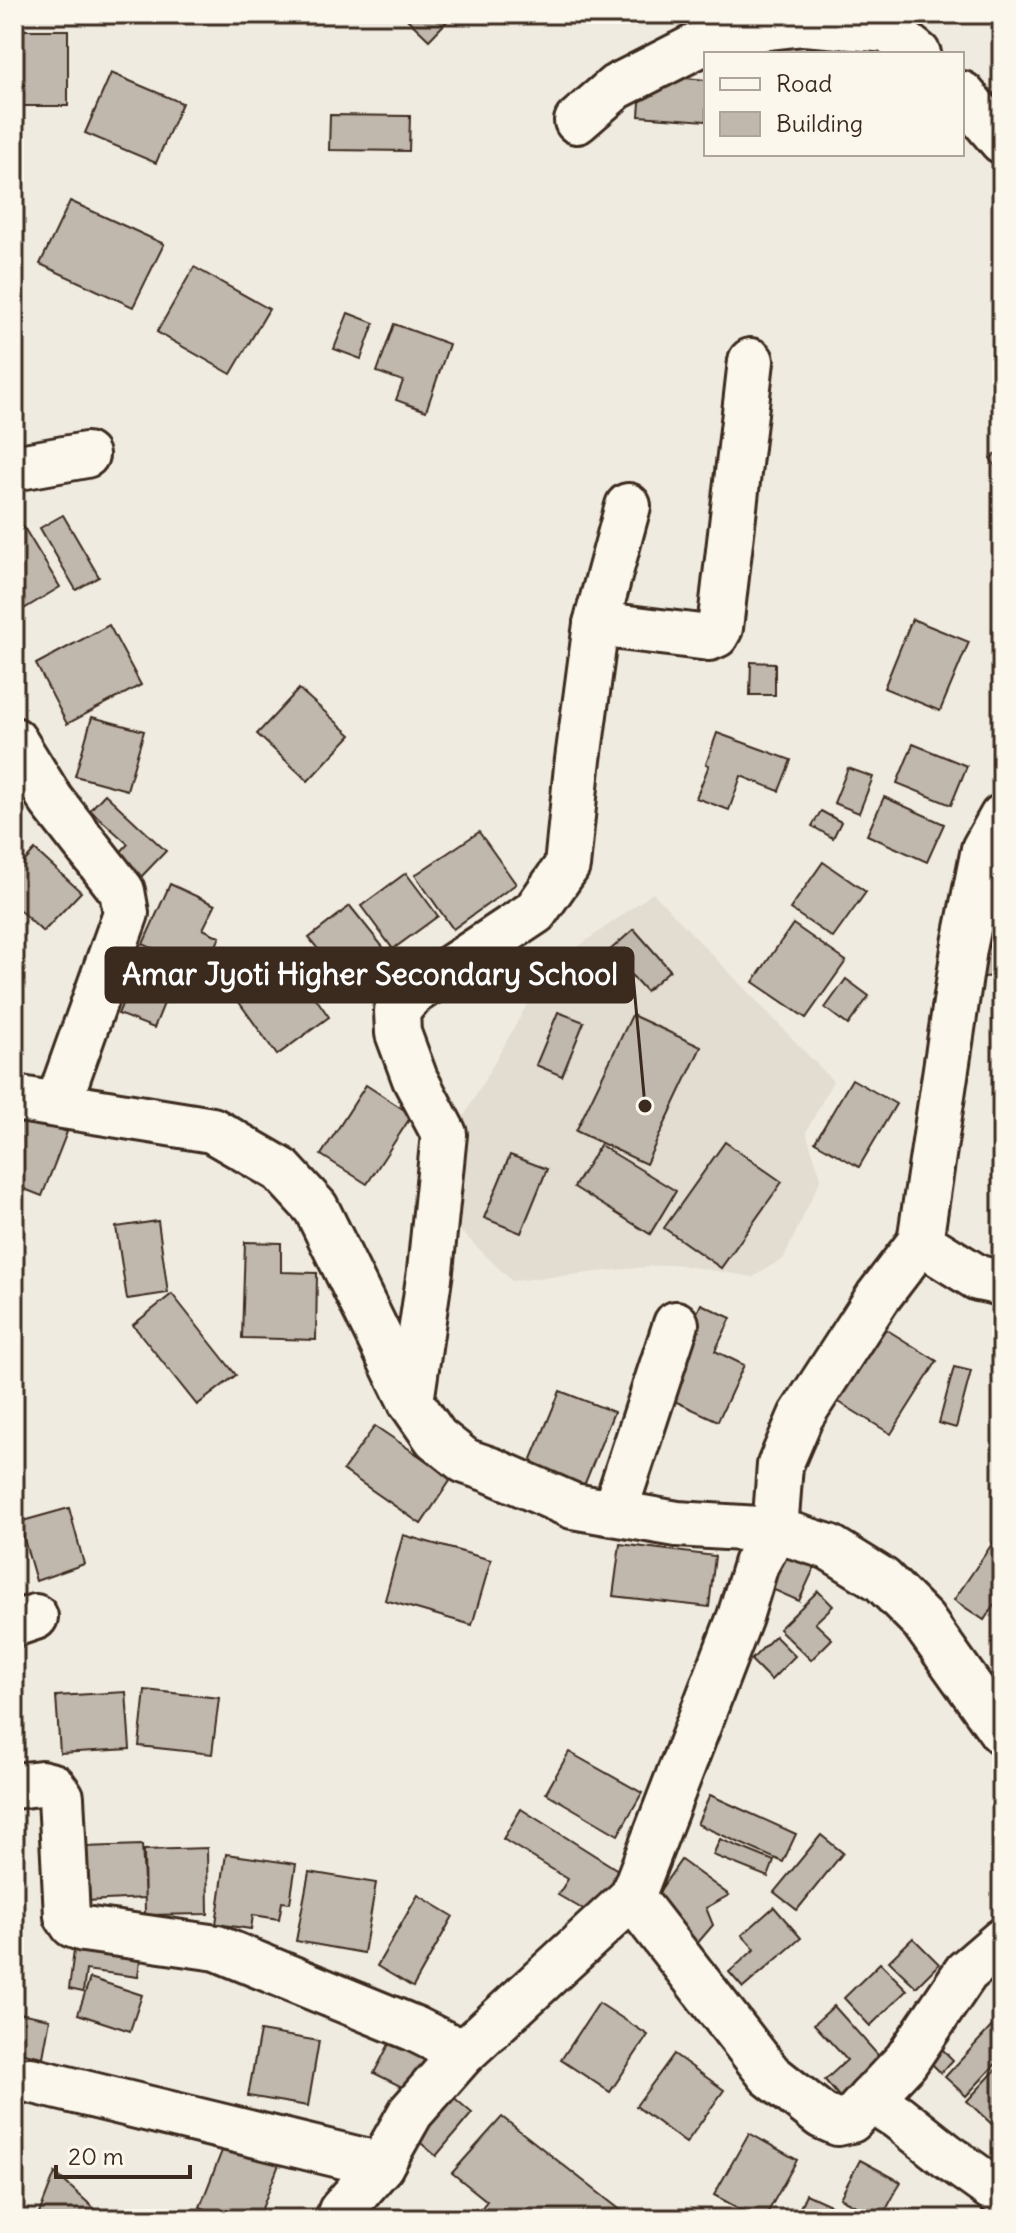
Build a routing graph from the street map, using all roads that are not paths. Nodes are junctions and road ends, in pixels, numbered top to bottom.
1 (901, 33) edge
2 (964, 96) edge
3 (577, 121) dead end
4 (1002, 141) edge
5 (751, 361) dead end
6 (86, 455) dead end
7 (14, 468) edge
8 (628, 506) dead end
9 (596, 624) junction
10 (14, 740) edge
11 (1002, 817) edge
12 (14, 1098) edge
13 (58, 1104) junction
14 (920, 1242) junction
15 (1002, 1283) edge
16 (676, 1324) dead end
17 (411, 1402) junction
18 (614, 1513) junction
19 (775, 1530) junction
20 (1002, 1732) edge
21 (14, 1786) edge
22 (632, 1897) junction
23 (1002, 1941) edge
24 (463, 2053) junction
25 (30, 2080) dead end
26 (870, 2099) junction
27 (381, 2165) junction
28 (1002, 2195) edge
29 (338, 2219) edge

1 - 3 street
2 - 4 street
5 - 9 street
6 - 7 street
8 - 9 street
9 - 17 street
10 - 13 street
11 - 14 street
12 - 13 street
13 - 17 street
14 - 15 street
14 - 19 street
16 - 18 street
17 - 18 street
18 - 19 street
19 - 20 street
19 - 22 street
21 - 24 street
22 - 24 street
22 - 26 street
23 - 26 street
24 - 27 street
25 - 27 street
26 - 28 street
27 - 29 street

